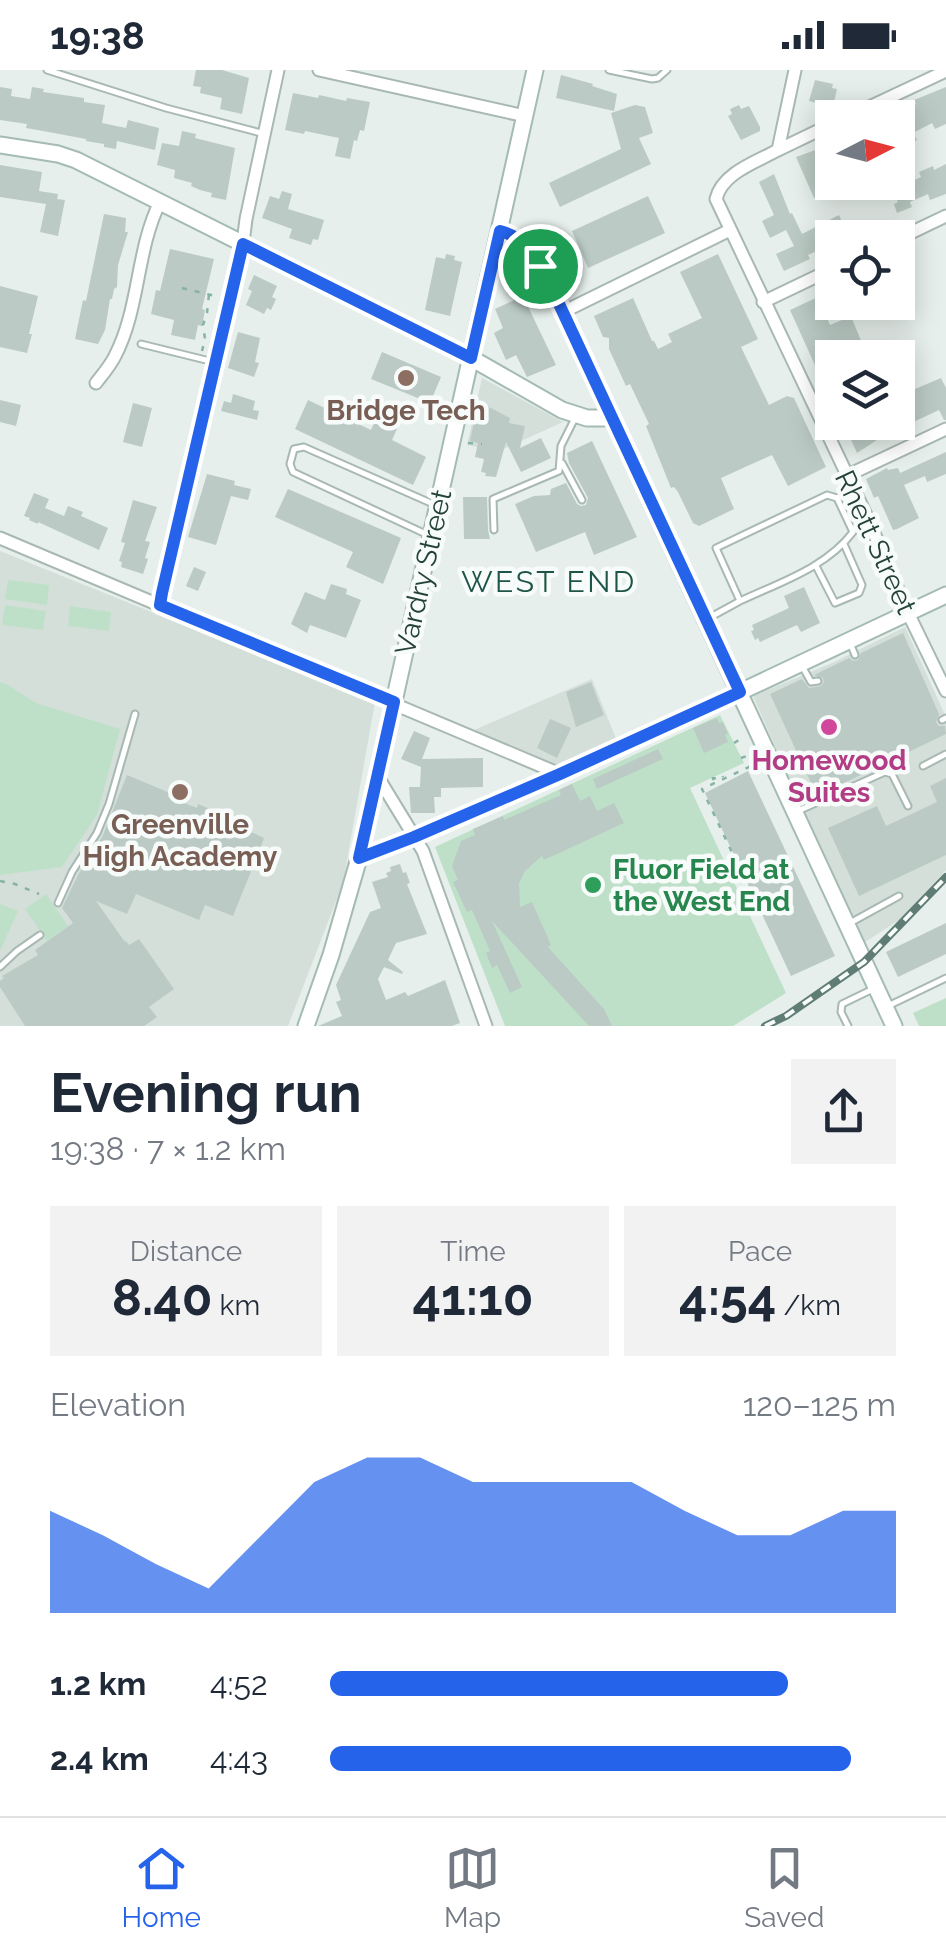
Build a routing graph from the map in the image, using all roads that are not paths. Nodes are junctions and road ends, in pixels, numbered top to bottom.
1 (47, 70) edge
2 (278, 70) edge
3 (319, 70) edge
4 (536, 70) edge
5 (609, 70) edge
6 (666, 70) edge
7 (796, 70) edge
8 (946, 71) edge
9 (884, 100) edge
10 (525, 116) junction
11 (815, 132) edge
12 (264, 134) junction
13 (0, 146) edge
14 (778, 150) junction
15 (160, 202) junction
16 (946, 216) edge
17 (730, 230) junction
18 (500, 231) junction
19 (915, 231) edge
20 (243, 244) junction
21 (815, 277) edge
22 (763, 302) junction
23 (563, 312) junction
24 (142, 344) dead end
25 (212, 358) junction
26 (471, 358) junction
27 (96, 382) dead end
28 (576, 416) junction
29 (612, 418) junction
30 (946, 430) edge
31 (560, 460) junction
32 (846, 476) junction
33 (853, 489) junction
34 (837, 498) junction
35 (582, 500) dead end
36 (438, 506) junction
37 (868, 519) junction
38 (851, 528) junction
39 (494, 530) dead end
40 (431, 536) junction
41 (0, 538) edge
42 (844, 544) junction
43 (816, 565) junction
44 (946, 595) edge
45 (740, 601) junction
46 (160, 605) junction
47 (908, 612) junction
48 (706, 620) junction
49 (801, 663) junction
50 (818, 680) dead end
51 (946, 691) edge
52 (740, 692) junction
53 (394, 702) junction
54 (134, 714) dead end
55 (946, 754) edge
56 (923, 766) dead end
57 (376, 774) junction
58 (560, 774) junction
59 (908, 806) dead end
60 (795, 812) junction
61 (414, 837) junction
62 (359, 858) junction
63 (898, 896) dead end
64 (58, 903) dead end
65 (847, 924) junction
66 (40, 935) dead end
67 (0, 967) edge
68 (946, 978) edge
69 (876, 988) junction
70 (885, 1008) junction
71 (306, 1026) edge
72 (486, 1026) edge
73 (848, 1026) edge
74 (894, 1026) edge

1 - 12 lane
2 - 12 street
3 - 10 street
4 - 10 main road, Vardry Street
5 - 6 lane
7 - 14 street
8 - 9 street
10 - 18 main road, Vardry Street
11 - 14 street
12 - 20 street
13 - 15 main road
14 - 17 street, Rhett Street
15 - 20 main road
15 - 27 street
16 - 19 street
17 - 22 street, Rhett Street
17 - 23 street
18 - 23 main road
18 - 26 main road, Vardry Street
20 - 25 street
20 - 26 main road
21 - 22 street
22 - 32 street, Rhett Street
23 - 29 main road
24 - 25 lane
25 - 46 street
26 - 28 main road
26 - 36 main road, Vardry Street
28 - 29 main road
28 - 31 lane
29 - 48 main road
30 - 32 street
31 - 35 lane
31 - 39 lane
32 - 33 street, Rhett Street
33 - 34 lane
33 - 37 street, Rhett Street
34 - 38 lane
34 - 45 lane
36 - 40 main road, Vardry Street
36 - 40 lane
37 - 38 lane
37 - 47 street, Rhett Street
38 - 42 lane
40 - 53 main road, Vardry Street
41 - 46 street
42 - 43 lane
42 - 43 lane
43 - 45 lane
44 - 47 main road
45 - 48 lane
46 - 53 street
47 - 49 main road
47 - 51 street, Rhett Street
48 - 52 main road
49 - 50 lane
49 - 52 main road
52 - 58 street
52 - 60 main road
53 - 57 main road, Vardry Street
53 - 58 street
54 - 64 lane
55 - 56 lane
57 - 61 street
57 - 62 main road, Vardry Street
58 - 61 street
59 - 60 lane
60 - 65 main road
61 - 62 street
61 - 72 street
62 - 71 main road, Vardry Street
63 - 65 lane
65 - 69 main road
66 - 67 lane
68 - 70 lane
69 - 70 main road
69 - 73 lane
70 - 74 main road

